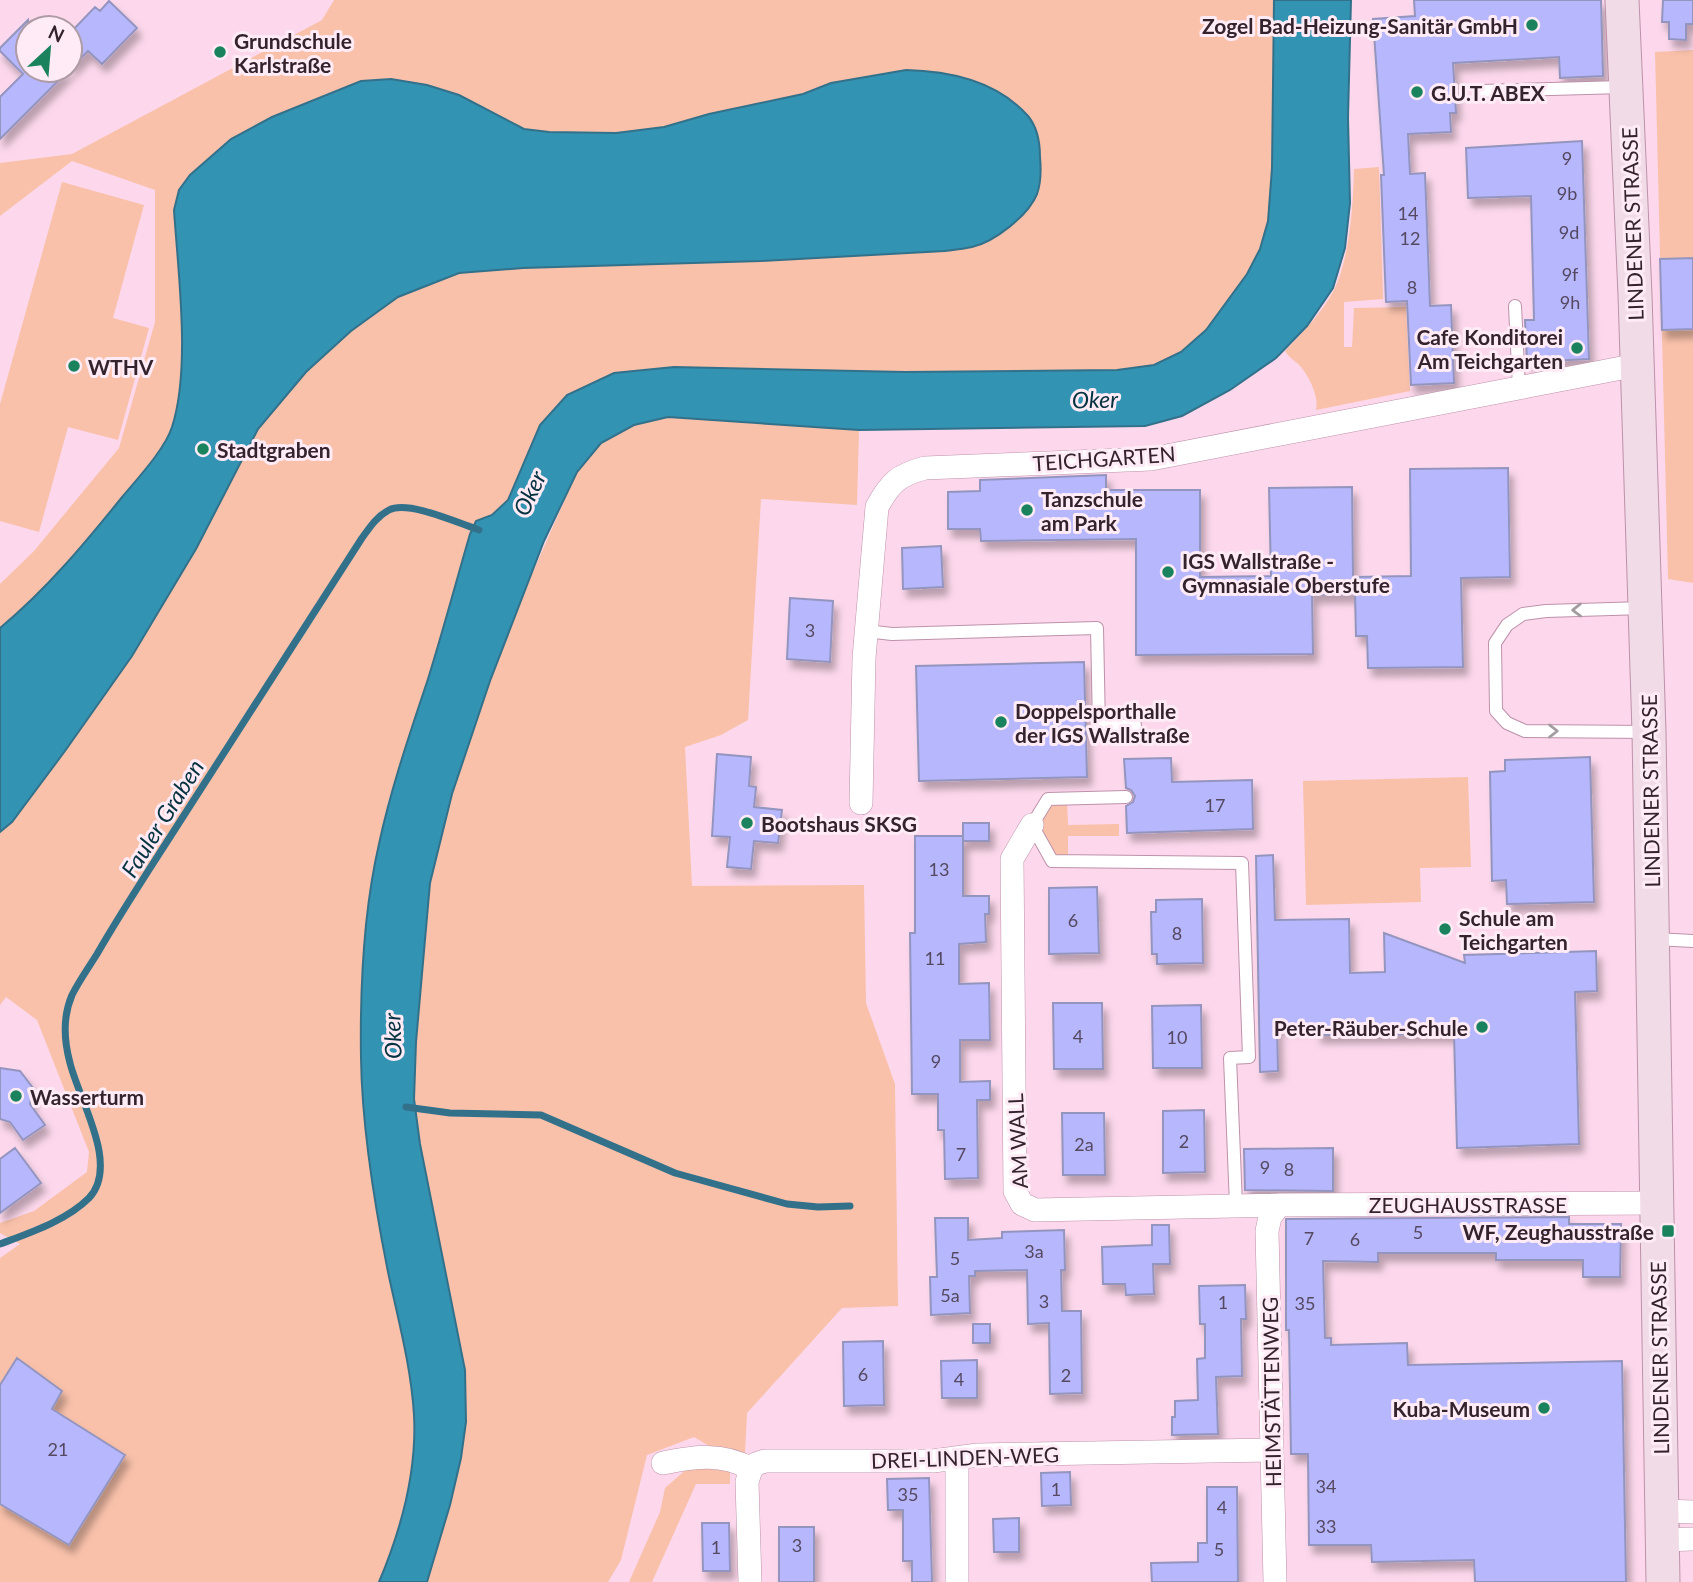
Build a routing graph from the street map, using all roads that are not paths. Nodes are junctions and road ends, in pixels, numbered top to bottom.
1 (1622, 0) edge
2 (1627, 87) junction
3 (1482, 91) dead end
4 (1515, 306) dead end
5 (1637, 365) junction
6 (1519, 388) junction
7 (1645, 608) junction
8 (866, 631) junction
9 (1135, 726) dead end
10 (1649, 732) junction
11 (1126, 797) dead end
12 (861, 803) dead end
13 (1032, 825) junction
14 (1654, 938) junction
15 (1693, 942) edge
16 (1657, 1203) junction
17 (1236, 1205) junction
18 (1279, 1205) junction
19 (1272, 1450) junction
20 (957, 1459) junction
21 (663, 1463) dead end
22 (751, 1469) junction
23 (1677, 1525) edge
24 (750, 1582) edge
25 (957, 1582) edge
26 (1275, 1582) edge
27 (1663, 1582) edge

1 - 2 main road, LINDENER STRASSE
2 - 3 lane
2 - 5 main road, LINDENER STRASSE
4 - 6 lane
5 - 6 street, TEICHGARTEN
5 - 7 main road, LINDENER STRASSE
6 - 8 street, TEICHGARTEN
7 - 10 main road, LINDENER STRASSE
7 -> 10 lane
8 - 9 lane
8 - 12 street, TEICHGARTEN
10 - 14 main road, LINDENER STRASSE
11 - 13 lane
13 - 17 lane
13 - 17 street, AM WALL
14 - 15 lane
14 - 16 main road, LINDENER STRASSE
16 - 18 street, ZEUGHAUSSTRASSE
16 - 23 main road, LINDENER STRASSE
17 - 18 street, AM WALL
18 - 19 street, HEIMSTÄTTENWEG
19 - 20 street, DREI-LINDEN-WEG
19 - 26 street, HEIMSTÄTTENWEG
20 - 22 street, DREI-LINDEN-WEG
20 - 25 street
21 - 22 street
22 - 24 street
23 - 27 main road, LINDENER STRASSE

